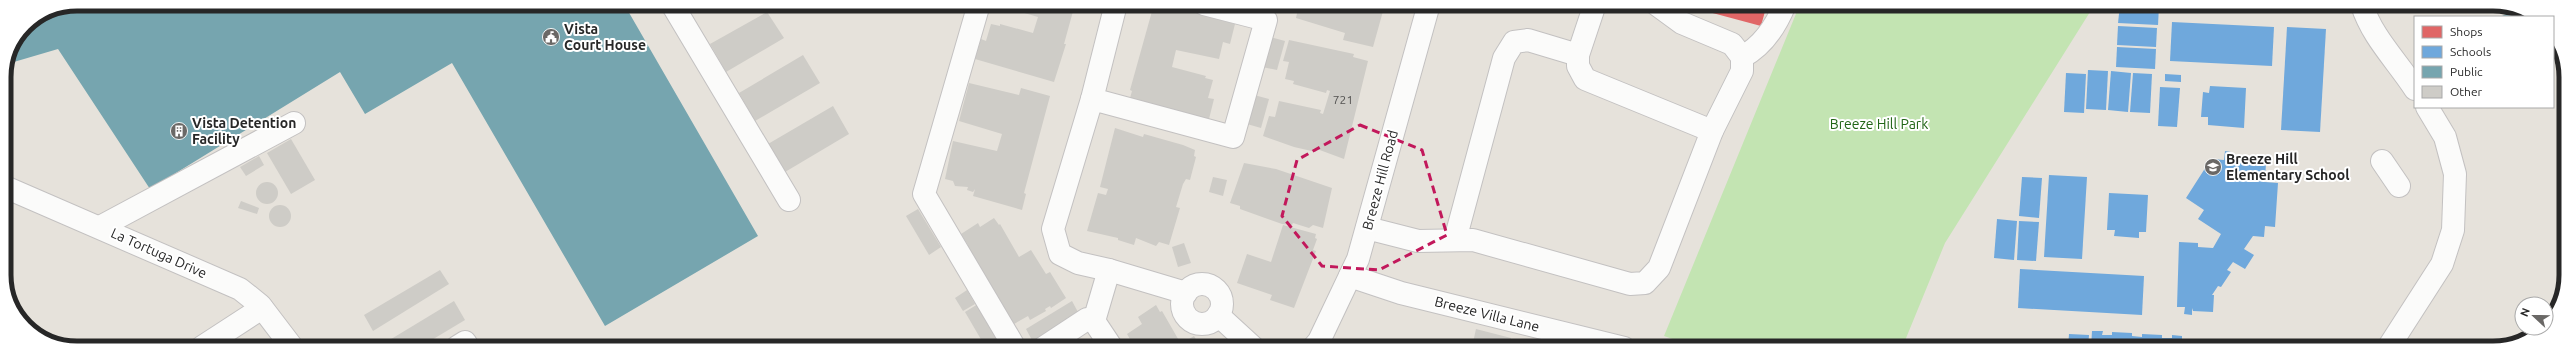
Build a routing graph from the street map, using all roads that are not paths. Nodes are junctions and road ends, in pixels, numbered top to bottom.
1 (676, 11) edge
2 (977, 11) edge
3 (1114, 11) edge
4 (1427, 11) edge
5 (1593, 11) edge
6 (1666, 11) edge
7 (1778, 11) edge
8 (2364, 11) edge
9 (1269, 12) edge
10 (1578, 55) junction
11 (1742, 56) junction
12 (2413, 81) edge
13 (1092, 99) junction
14 (2428, 108) edge
15 (294, 123) dead end
16 (1712, 131) junction
17 (2382, 161) dead end
18 (2399, 186) dead end
19 (11, 190) edge
20 (789, 200) dead end
21 (100, 227) junction
22 (1367, 228) junction
23 (1455, 240) junction
24 (1109, 270) junction
25 (1350, 276) junction
26 (262, 308) junction
27 (1094, 321) junction
28 (211, 341) edge
29 (282, 341) edge
30 (1012, 341) edge
31 (1054, 341) edge
32 (1107, 341) edge
33 (1246, 341) edge
34 (1319, 341) edge
35 (1596, 341) edge
36 (2392, 341) edge

1 - 20 street
2 - 30 street
3 - 13 street
4 - 22 street, Breeze Hill Road
5 - 10 street
6 - 11 street
7 - 11 street
8 - 12 street
9 - 13 street
10 - 16 street
10 - 23 street
11 - 16 street
13 - 24 street
14 - 36 street
15 - 21 street
16 - 23 street
17 - 18 street
19 - 21 street, La Tortuga Drive
21 - 26 street, La Tortuga Drive
22 - 23 street
22 - 25 street, Breeze Hill Road
24 - 27 street
24 - 33 street
25 - 34 street, Breeze Hill Road
25 - 35 street, Breeze Villa Lane
26 - 28 street
26 - 29 street, La Tortuga Drive
27 - 31 street
27 - 32 street

